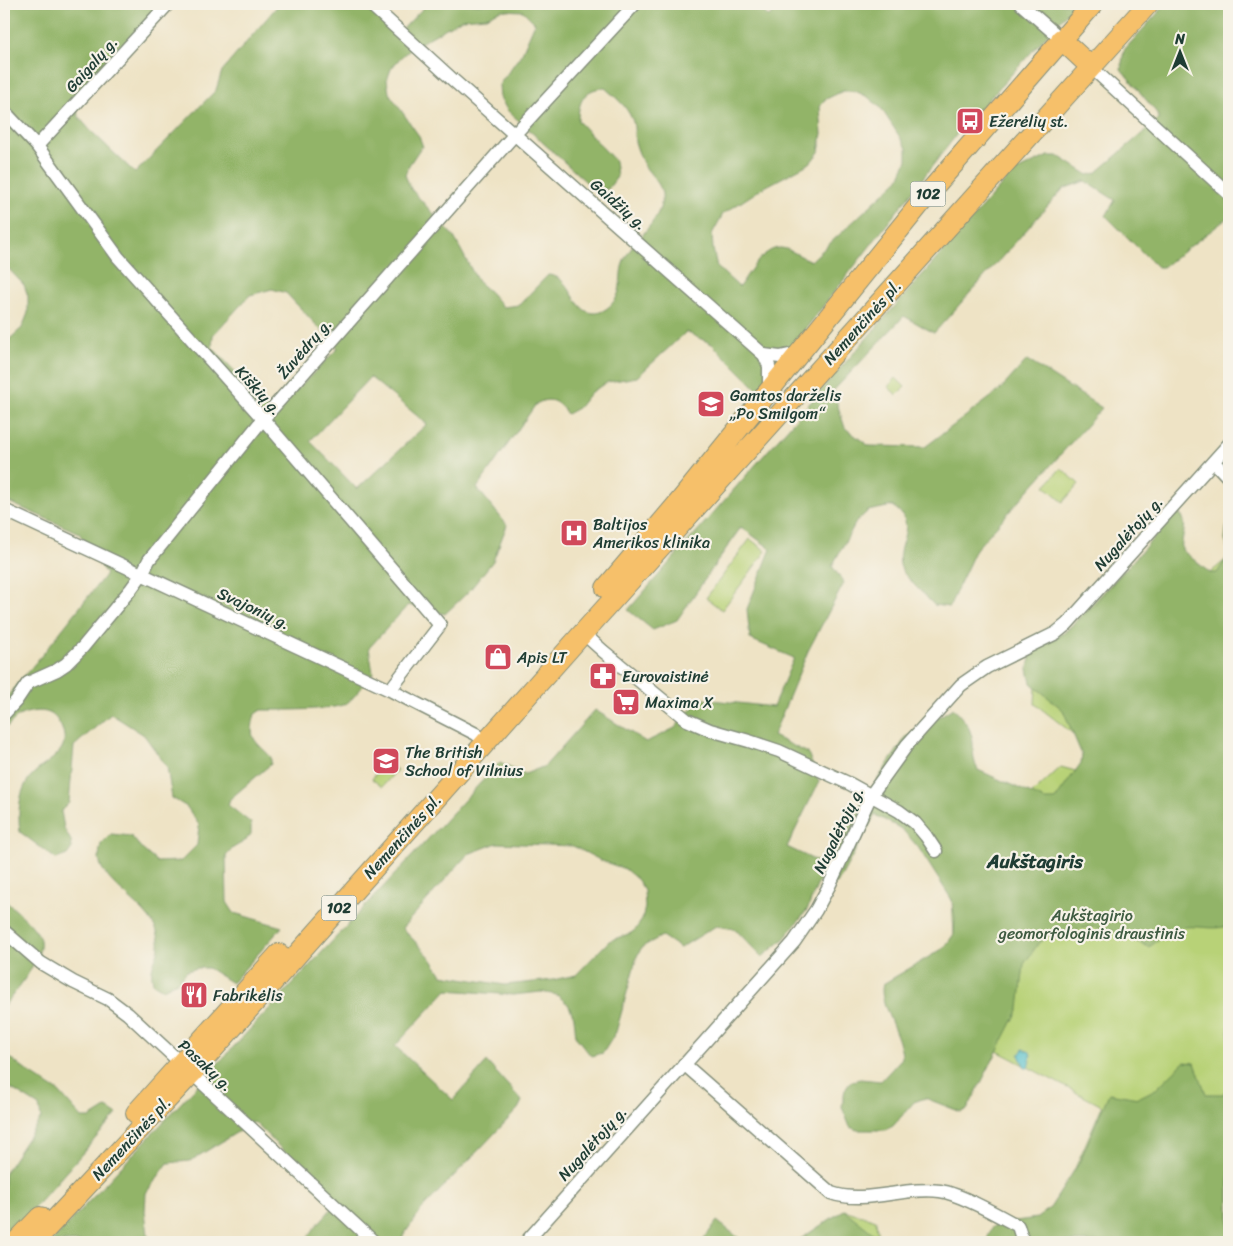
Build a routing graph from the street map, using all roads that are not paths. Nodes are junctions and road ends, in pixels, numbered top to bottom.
1 (168, 4) edge
2 (370, 4) edge
3 (635, 4) edge
4 (1021, 4) edge
5 (1093, 4) edge
6 (1148, 4) edge
7 (1061, 39) junction
8 (1091, 67) junction
9 (4, 111) edge
10 (515, 134) junction
11 (37, 146) junction
12 (1229, 194) edge
13 (798, 353) junction
14 (764, 355) junction
15 (769, 389) junction
16 (263, 419) junction
17 (1229, 444) edge
18 (1214, 462) junction
19 (1229, 478) edge
20 (4, 510) edge
21 (142, 574) junction
22 (584, 633) junction
23 (390, 690) junction
24 (4, 714) edge
25 (481, 738) junction
26 (871, 796) junction
27 (936, 851) dead end
28 (4, 931) edge
29 (684, 1064) junction
30 (186, 1069) junction
31 (16, 1242) edge
32 (34, 1242) edge
33 (374, 1242) edge
34 (526, 1242) edge
35 (1023, 1242) edge

1 - 11 street, Gaigalų g.
2 - 10 street, Gaidžių g.
3 - 10 street, Žuvėdrų g.
4 - 7 street
5 - 7 main road, Nemenčinės pl. / 102
6 - 8 main road, Nemenčinės pl. / 102
7 - 8 main road
7 - 13 main road, Nemenčinės pl. / 102
8 - 12 street
8 - 22 main road, Nemenčinės pl. / 102
9 - 11 street, Kiškių g.
10 - 14 street, Gaidžių g.
10 - 16 street, Žuvėdrų g.
11 - 16 street, Kiškių g.
13 - 14 street
13 - 15 main road, Nemenčinės pl. / 102
14 - 15 street
15 - 25 main road, Nemenčinės pl. / 102
16 - 21 street, Žuvėdrų g.
16 - 23 street, Kiškių g.
17 - 18 street, Nugalėtojų g.
18 - 19 street
18 - 26 street, Nugalėtojų g.
20 - 21 street, Svajonių g.
21 - 23 street, Svajonių g.
21 - 24 street, Žuvėdrų g.
22 - 25 main road, Nemenčinės pl. / 102
22 - 26 street
23 - 25 street, Svajonių g.
25 - 30 main road, Nemenčinės pl. / 102
26 - 27 street
26 - 29 street, Nugalėtojų g.
28 - 30 street, Pasakų g.
29 - 34 street, Nugalėtojų g.
29 - 35 street
30 - 31 main road, Nemenčinės pl. / 102
30 - 32 main road, Nemenčinės pl. / 102
30 - 33 street, Pasakų g.

